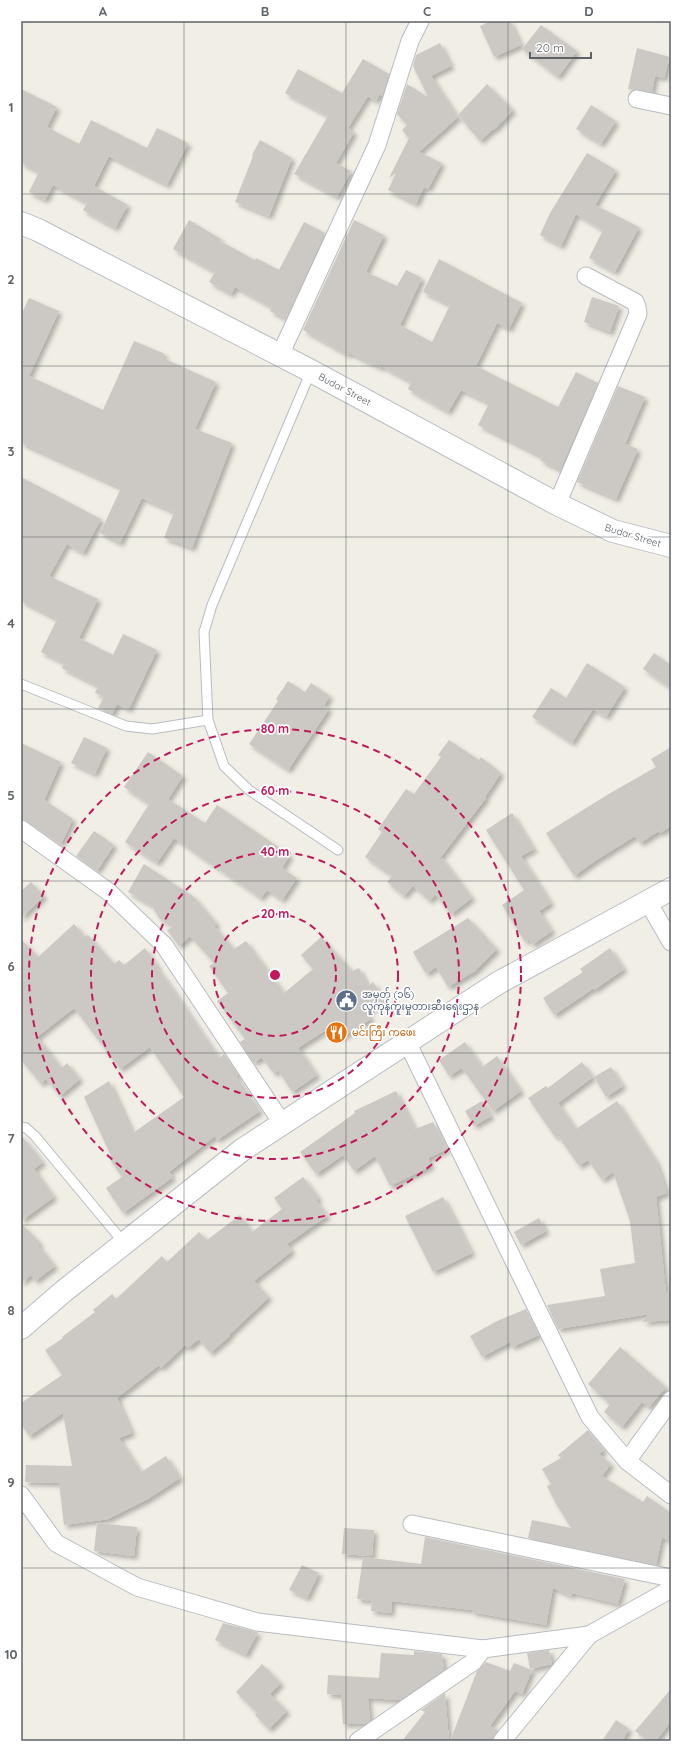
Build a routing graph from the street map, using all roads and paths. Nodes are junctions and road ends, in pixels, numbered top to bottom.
1 (420, 21) edge
2 (637, 99) dead end
3 (671, 106) edge
4 (21, 223) edge
5 (586, 276) dead end
6 (280, 355) junction
7 (311, 371) junction
8 (557, 504) junction
9 (671, 546) edge
10 (21, 684) edge
11 (208, 720) junction
12 (21, 829) edge
13 (338, 850) dead end
14 (671, 889) edge
15 (648, 902) junction
16 (671, 942) edge
17 (407, 1042) junction
18 (282, 1123) junction
19 (21, 1127) edge
20 (124, 1244) junction
21 (21, 1328) edge
22 (671, 1400) edge
23 (627, 1461) junction
24 (21, 1495) edge
25 (671, 1495) edge
26 (412, 1524) dead end
27 (671, 1578) edge
28 (671, 1589) edge
29 (589, 1635) junction
30 (483, 1649) junction
31 (358, 1741) edge
32 (502, 1741) edge

1 - 6 street
2 - 3 street
4 - 6 main road, Budar Street
5 - 8 street
6 - 7 main road, Budar Street
7 - 8 main road, Budar Street
7 - 11 lane
8 - 9 main road, Budar Street
10 - 11 lane
11 - 13 lane
12 - 18 street
14 - 15 main road
15 - 16 street
15 - 17 main road
17 - 18 main road
17 - 23 street
18 - 20 main road
19 - 20 lane
20 - 21 main road
22 - 23 street
23 - 25 street
24 - 30 street
26 - 27 street
28 - 29 street
29 - 30 street
29 - 32 street
30 - 31 street

